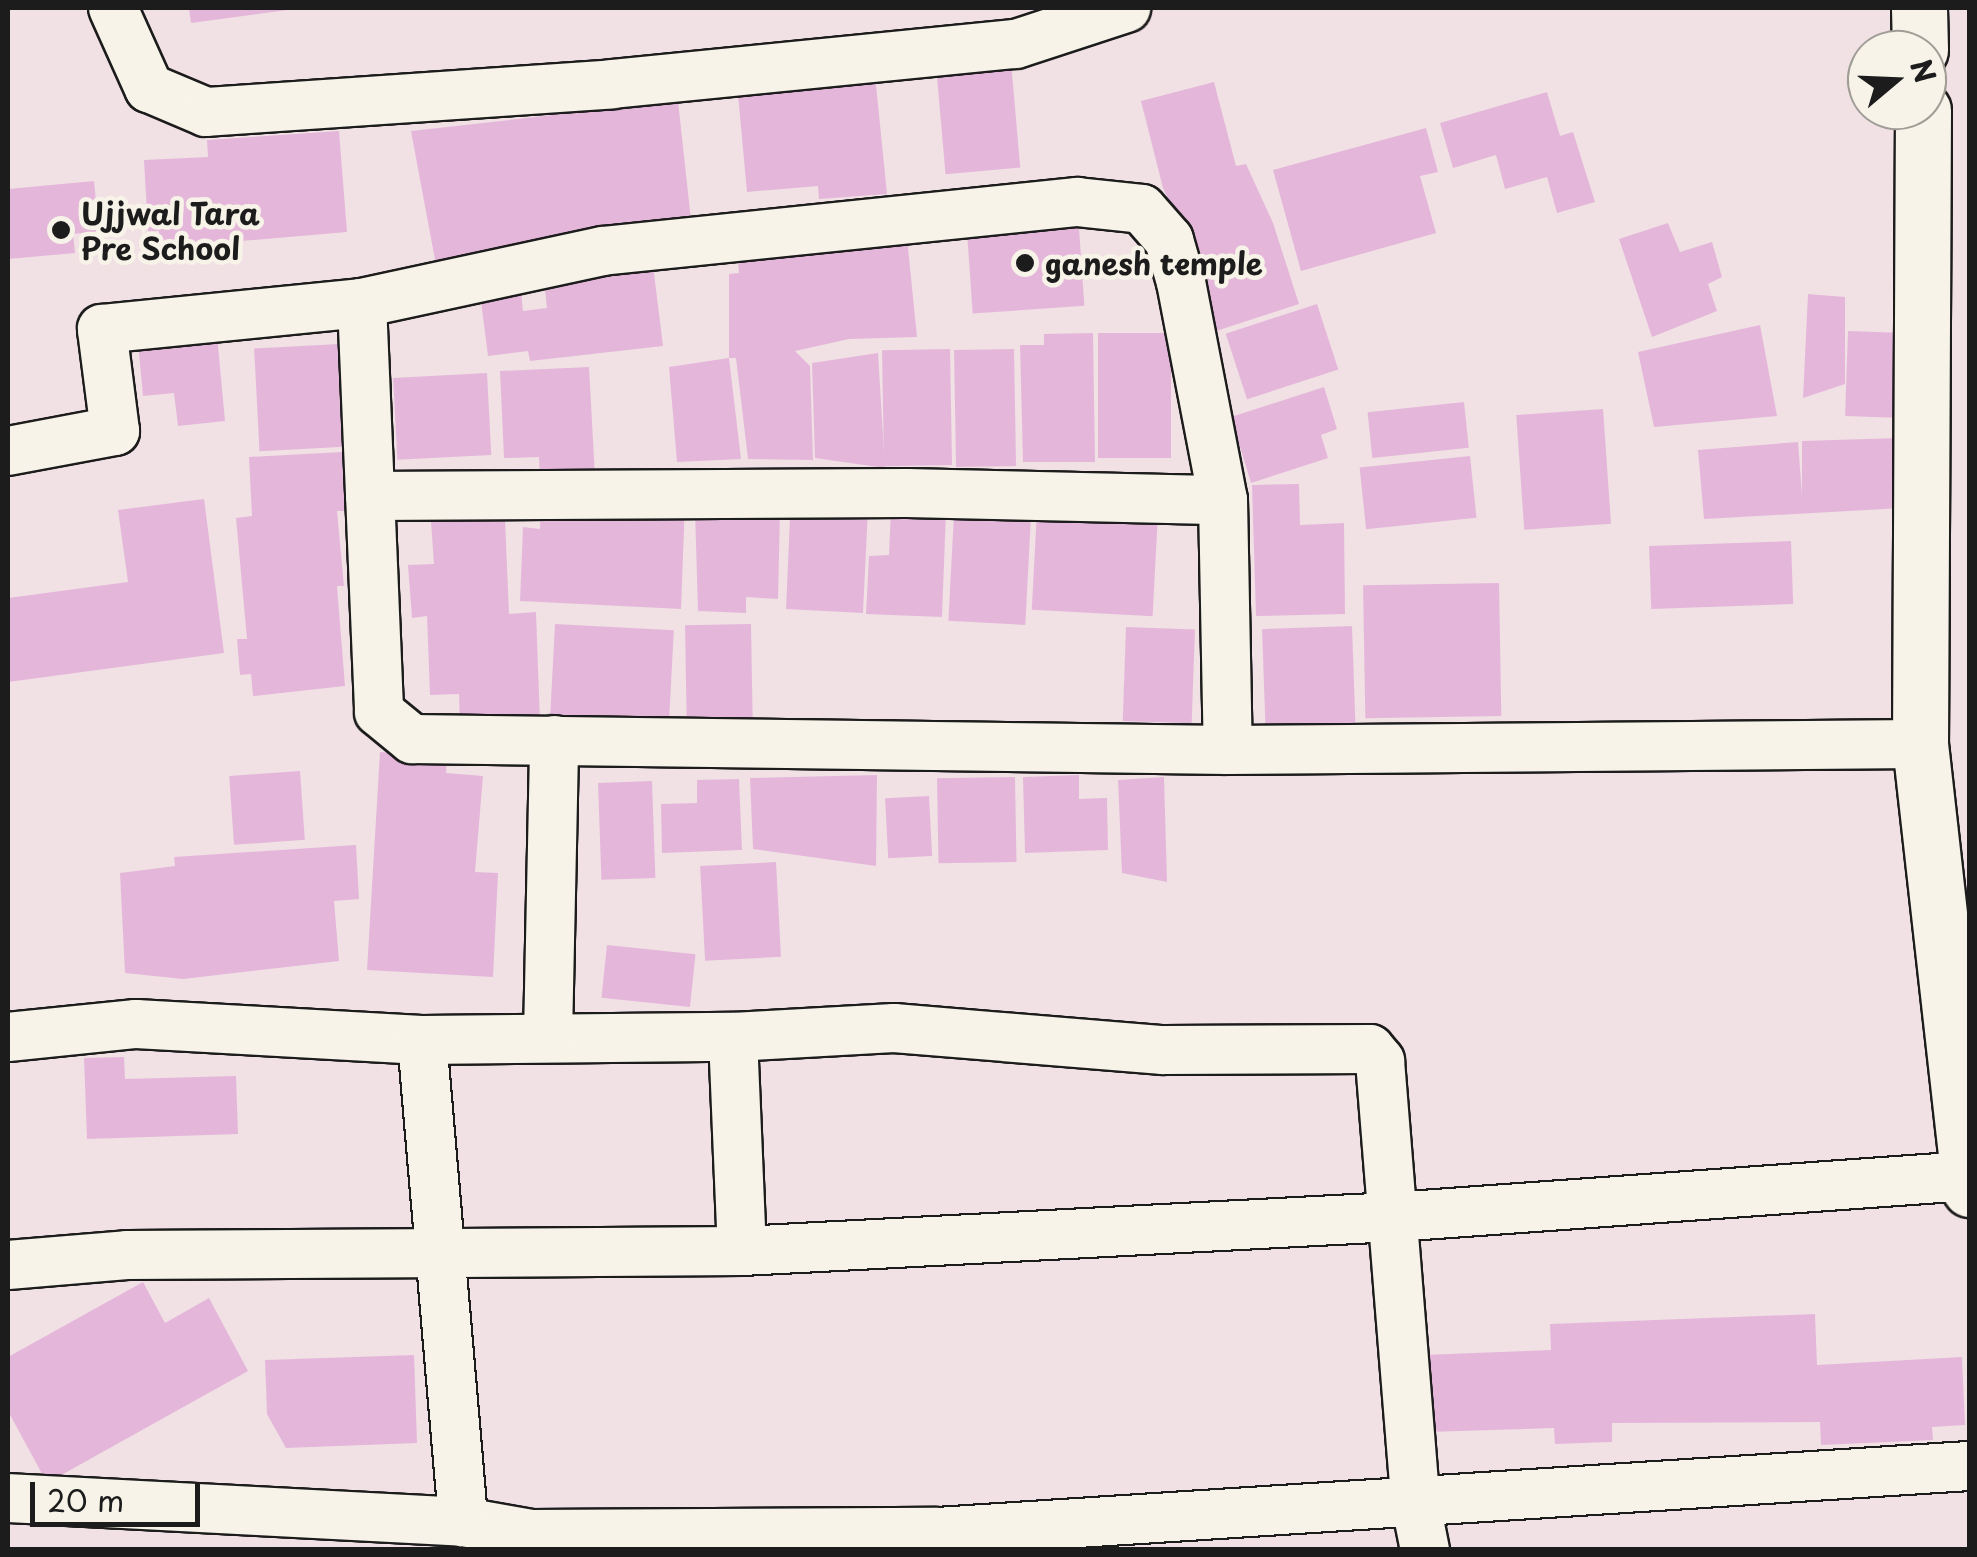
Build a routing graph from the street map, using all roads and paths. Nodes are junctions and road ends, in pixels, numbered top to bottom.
1 (113, 8) edge
2 (1126, 8) edge
3 (1922, 130) edge
4 (362, 303) junction
5 (8, 451) edge
6 (370, 496) junction
7 (1222, 500) junction
8 (554, 740) junction
9 (1920, 744) junction
10 (1228, 750) junction
11 (8, 1037) edge
12 (548, 1037) junction
13 (733, 1037) junction
14 (422, 1040) junction
15 (1968, 1182) edge
16 (1394, 1217) junction
17 (742, 1251) junction
18 (438, 1254) junction
19 (8, 1265) edge
20 (1970, 1466) edge
21 (8, 1498) edge
22 (462, 1522) junction
23 (1420, 1528) edge

1 - 2 street
3 - 9 street
4 - 5 street
4 - 6 street
4 - 7 street
6 - 7 street
6 - 8 street
7 - 10 street
8 - 10 street
8 - 12 street
9 - 10 street
9 - 15 street
11 - 14 street
12 - 13 street
12 - 14 street
13 - 16 street
13 - 17 street
14 - 18 street
15 - 16 street
16 - 17 street
16 - 23 street
17 - 18 street
18 - 19 street
18 - 22 street
20 - 23 street
21 - 22 street
22 - 23 street

